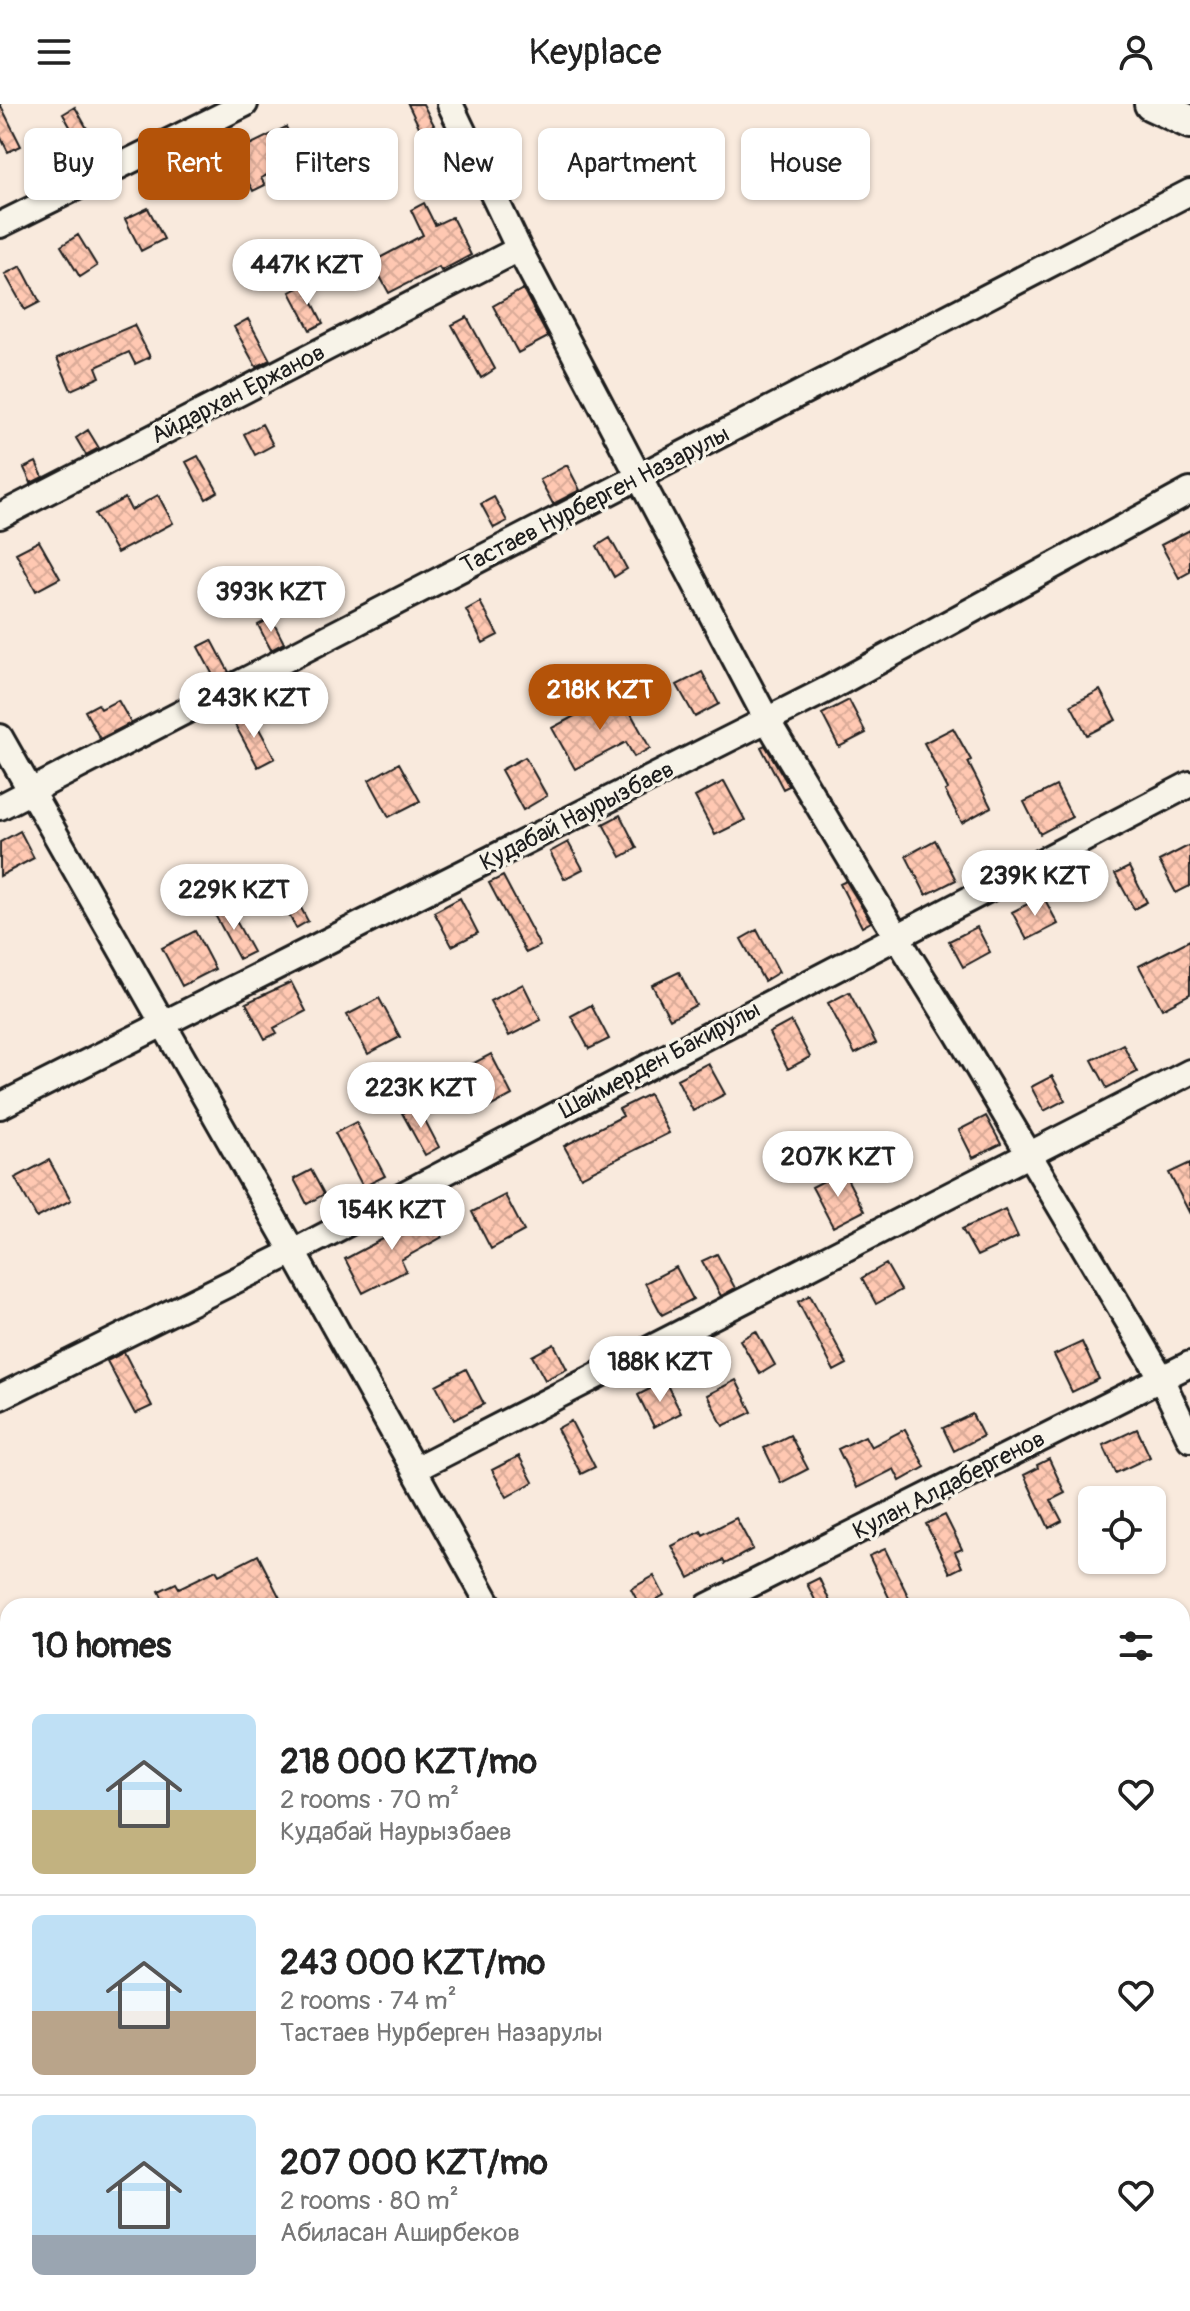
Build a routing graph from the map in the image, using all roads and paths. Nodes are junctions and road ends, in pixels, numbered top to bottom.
1 (245, 104) edge
2 (450, 104) edge
3 (1151, 104) edge
4 (1190, 122) edge
5 (1190, 192) edge
6 (0, 225) edge
7 (519, 249) junction
8 (639, 477) junction
9 (1190, 491) edge
10 (0, 516) edge
11 (767, 720) junction
12 (0, 737) edge
13 (1190, 784) edge
14 (31, 791) junction
15 (0, 807) edge
16 (897, 937) junction
17 (162, 1024) junction
18 (1190, 1072) edge
19 (0, 1106) edge
20 (1028, 1155) junction
21 (293, 1252) junction
22 (1190, 1364) edge
23 (1161, 1379) junction
24 (0, 1397) edge
25 (1190, 1439) edge
26 (415, 1469) junction
27 (486, 1598) edge
28 (724, 1598) edge

1 - 6 street
2 - 7 street
3 - 4 main road
5 - 8 street, Тастаев Нурберген Назарулы
7 - 8 street
7 - 10 street, Айдархан Ержанов
8 - 11 street
8 - 14 street, Тастаев Нурберген Назарулы
9 - 11 street, Кудабай Наурызбаев
11 - 16 street
11 - 17 street, Кудабай Наурызбаев
12 - 14 street
13 - 16 street, Шаймерден Бакирулы
14 - 15 street, Тастаев Нурберген Назарулы
14 - 17 street
16 - 20 street
16 - 21 street, Шаймерден Бакирулы
17 - 19 street, Кудабай Наурызбаев
17 - 21 street
18 - 20 street
20 - 23 street
20 - 26 street
21 - 24 street, Шаймерден Бакирулы
21 - 26 street
22 - 23 street, Кулан Алдабергенов
23 - 25 street
23 - 28 street, Кулан Алдабергенов
26 - 27 street

